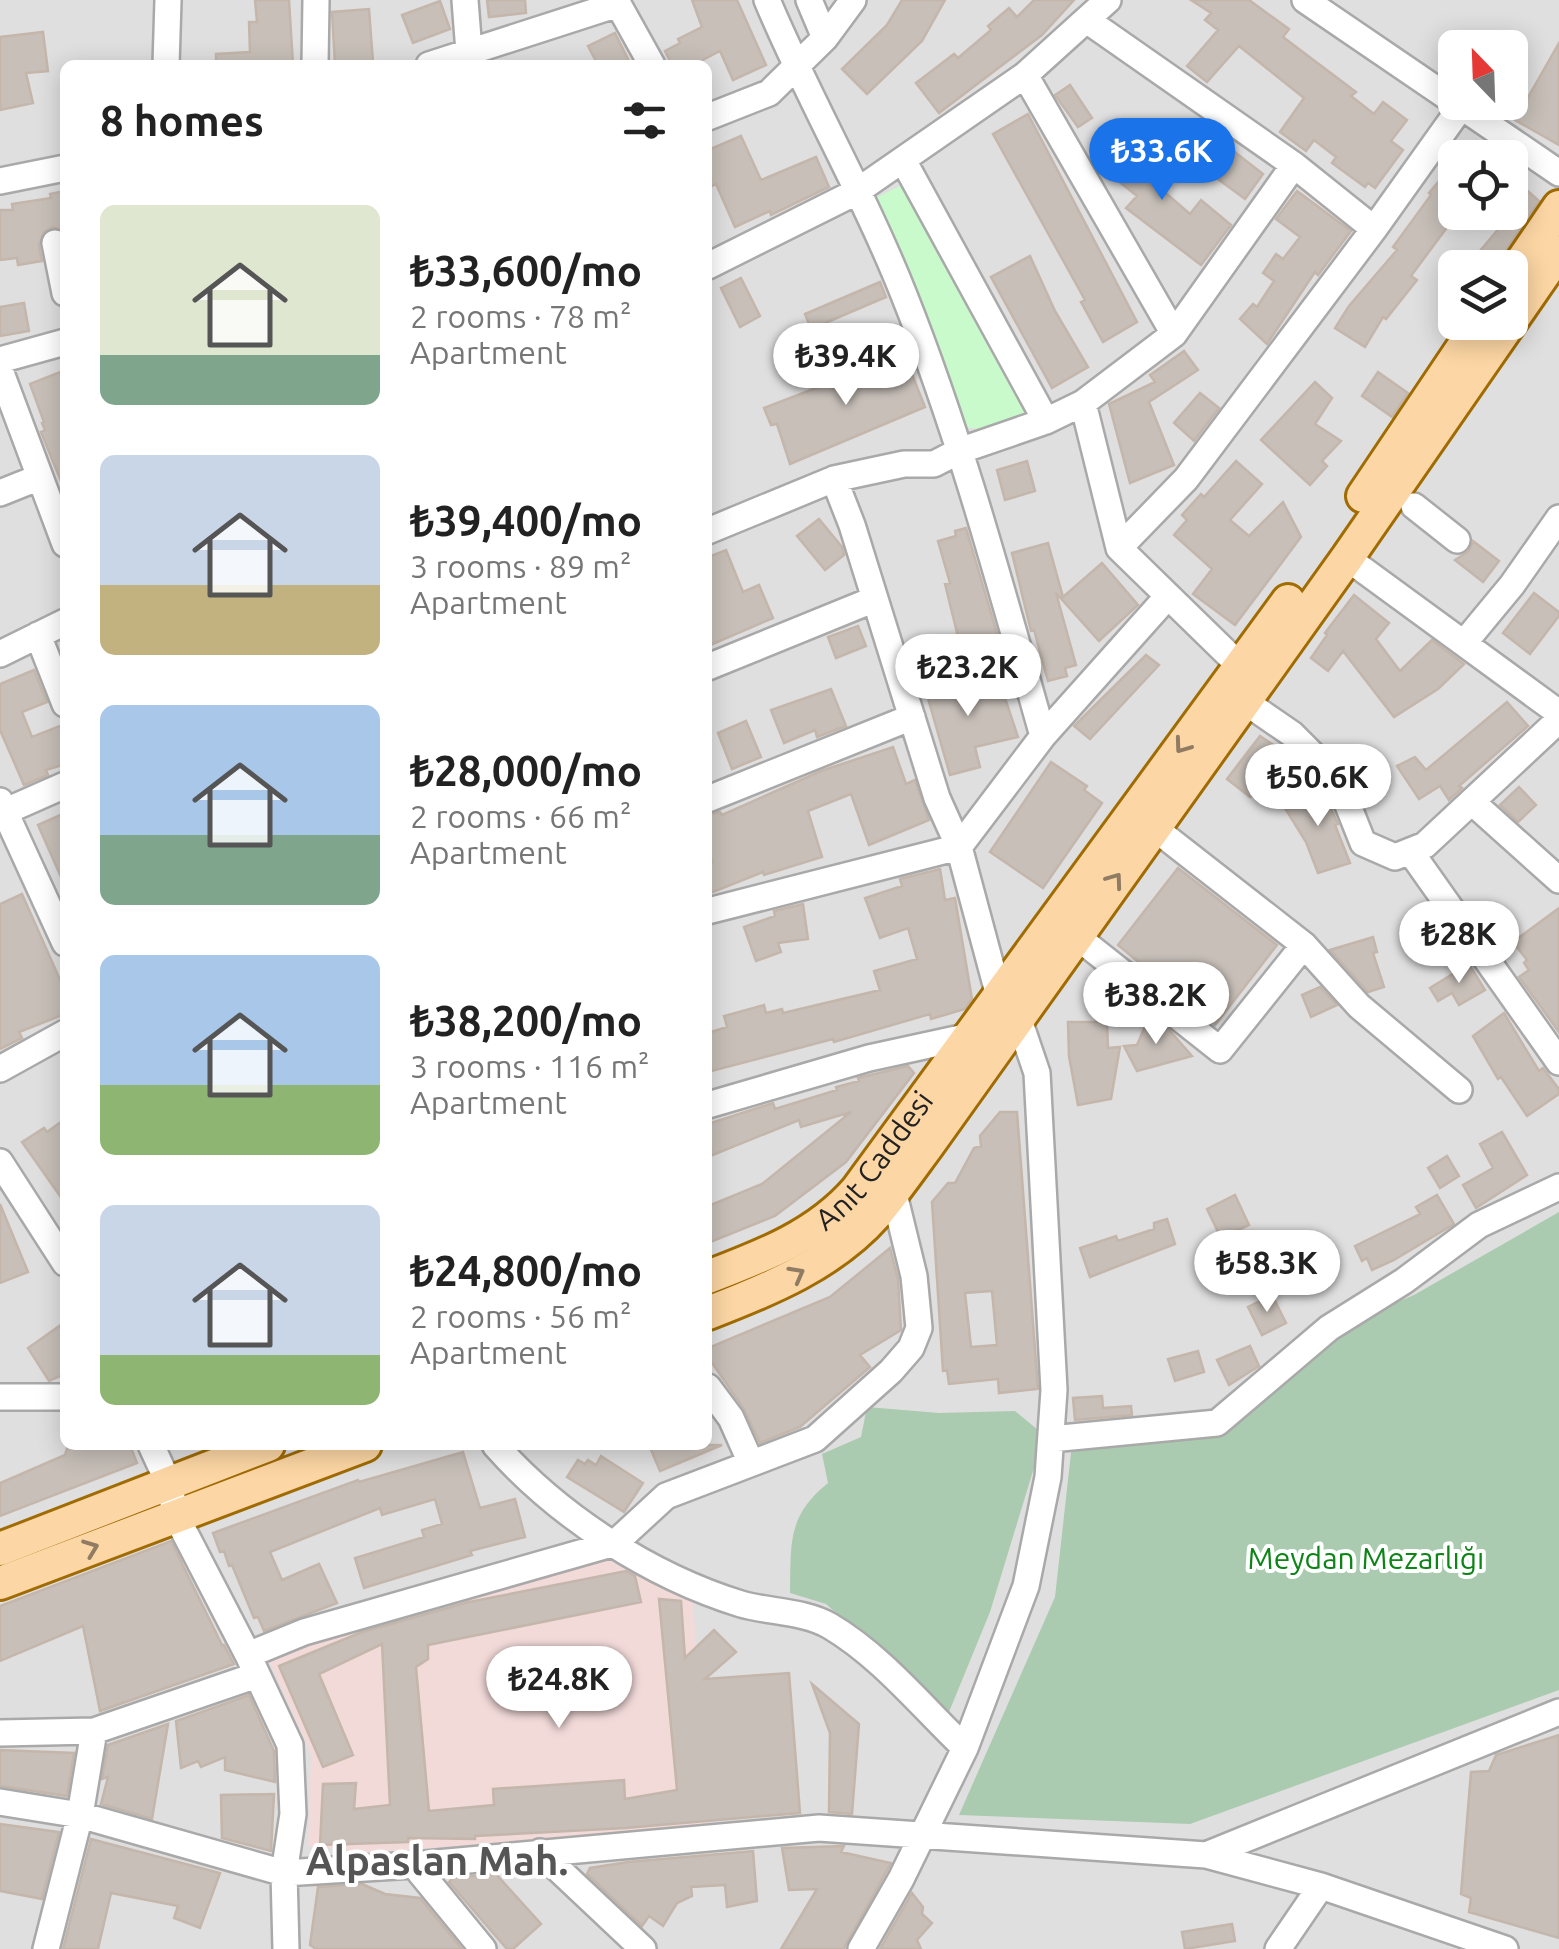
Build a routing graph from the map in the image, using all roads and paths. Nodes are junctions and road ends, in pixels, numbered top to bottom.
1 (168, 0) edge
2 (316, 0) edge
3 (464, 0) edge
4 (767, 0) edge
5 (809, 0) edge
6 (853, 0) edge
7 (1108, 0) edge
8 (598, 4) edge
9 (1322, 5) edge
10 (1088, 20) junction
11 (825, 38) junction
12 (469, 52) junction
13 (166, 60) edge
14 (315, 60) edge
15 (445, 60) edge
16 (649, 60) edge
17 (796, 68) junction
18 (1025, 75) junction
19 (1438, 91) edge
20 (712, 115) edge
21 (1451, 120) edge
22 (1480, 120) edge
23 (903, 160) junction
24 (1294, 165) junction
25 (60, 169) edge
26 (1559, 173) edge
27 (0, 181) edge
28 (856, 192) junction
29 (1559, 206) edge
30 (1374, 229) junction
31 (55, 243) dead end
32 (1528, 252) edge
33 (1559, 252) edge
34 (712, 264) edge
35 (60, 268) edge
36 (1174, 334) junction
37 (1468, 340) edge
38 (60, 343) edge
39 (0, 360) edge
40 (0, 370) edge
41 (1083, 403) junction
42 (1046, 421) junction
43 (959, 451) junction
44 (40, 477) junction
45 (834, 479) junction
46 (0, 493) edge
47 (1414, 506) dead end
48 (1559, 518) edge
49 (712, 529) edge
50 (60, 531) edge
51 (1457, 540) dead end
52 (1119, 548) junction
53 (1347, 558) junction
54 (1168, 596) junction
55 (874, 599) junction
56 (60, 624) edge
57 (38, 635) junction
58 (1464, 643) junction
59 (0, 654) edge
60 (712, 665) edge
61 (1240, 666) junction
62 (60, 691) edge
63 (1244, 701) junction
64 (1559, 716) edge
65 (912, 717) junction
66 (1043, 736) junction
67 (60, 787) edge
68 (712, 798) edge
69 (1472, 802) junction
70 (2, 806) edge
71 (1154, 827) junction
72 (8, 844) edge
73 (959, 847) junction
74 (1410, 851) junction
75 (1559, 880) edge
76 (712, 910) edge
77 (60, 933) edge
78 (1076, 936) junction
79 (1304, 944) junction
80 (1008, 1006) junction
81 (60, 1036) edge
82 (970, 1036) junction
83 (1559, 1062) edge
84 (0, 1069) edge
85 (1459, 1090) dead end
86 (712, 1105) edge
87 (4, 1179) edge
88 (1559, 1187) edge
89 (894, 1190) junction
90 (60, 1256) edge
91 (712, 1275) edge
92 (712, 1311) edge
93 (712, 1392) edge
94 (60, 1396) edge
95 (0, 1397) edge
96 (1051, 1439) junction
97 (154, 1450) edge
98 (255, 1450) edge
99 (352, 1450) edge
100 (499, 1450) edge
101 (751, 1463) junction
102 (169, 1484) junction
103 (176, 1516) junction
104 (615, 1543) junction
105 (0, 1549) edge
106 (0, 1582) edge
107 (253, 1665) junction
108 (1559, 1712) edge
109 (94, 1731) junction
110 (0, 1733) edge
111 (965, 1748) junction
112 (0, 1802) edge
113 (80, 1815) junction
114 (921, 1835) junction
115 (540, 1852) junction
116 (1206, 1855) junction
117 (414, 1865) junction
118 (284, 1873) junction
119 (1321, 1886) junction
120 (1465, 1942) edge
121 (632, 1945) edge
122 (290, 1946) edge
123 (46, 1949) edge
124 (482, 1949) edge
125 (860, 1949) edge
126 (1278, 1949) edge
127 (1505, 1949) edge

1 - 13 street
2 - 14 street
3 - 12 street
4 - 17 street
5 - 11 street
6 - 11 street
7 - 10 street
8 - 12 street
8 - 16 street
9 - 19 street
10 - 18 street
10 - 24 street
11 - 17 street
12 - 15 street
17 - 20 street
17 - 28 street
18 - 23 street
18 - 36 street
21 - 30 street
22 - 26 street
23 - 28 street
23 - 42 street
24 - 30 street
24 - 36 street
25 - 27 street
28 - 34 street
28 - 43 street
29 - 32 main road
30 - 52 street
31 - 35 street
33 - 53 main road
36 - 41 street
37 - 61 main road
38 - 39 street
40 - 44 street
41 - 42 street
41 - 52 street
42 - 43 street
43 - 45 street
43 - 66 street
44 - 46 street
44 - 50 street
45 - 49 street
45 - 55 street
47 - 51 street
48 - 58 street
52 - 54 street
53 - 58 street
53 - 63 main road
54 - 61 street
54 - 66 street
55 - 60 street
55 - 65 street
56 - 57 street
57 - 59 street
57 - 62 street
58 - 64 street
61 -> 80 main road
63 - 71 main road
63 - 74 street
64 - 69 street
65 - 68 street
65 - 73 street
66 - 73 street
67 - 70 street
69 - 74 street
69 - 75 street
70 - 72 street
78 -> 71 main road
71 - 79 street
72 - 77 street
73 - 76 street
73 - 80 street
74 - 83 street
78 - 79 street
78 - 80 main road
79 - 85 street
80 - 82 main road, Anıt Caddesi
80 - 89 main road
80 - 96 street
81 - 84 street
82 - 86 street
82 - 91 main road, Anıt Caddesi
87 - 90 street
88 - 96 street
92 -> 89 main road
89 - 101 street
93 - 101 street
94 - 95 street
96 - 111 street
97 - 102 street
98 - 102 main road
99 - 103 main road
100 - 104 street
101 - 104 street
102 - 103 street
102 - 105 main road
106 -> 103 main road
103 - 107 street
104 - 107 street
104 - 111 street
107 - 109 street
107 - 118 street
108 - 116 street
109 - 110 street
109 - 113 street
111 - 114 street
112 - 113 street
113 - 118 street
113 - 123 street
114 - 115 street
114 - 116 street
114 - 125 street
115 - 117 street
115 - 121 street
116 - 119 street
117 - 118 street
117 - 124 street
118 - 122 street
119 - 120 street
119 - 126 street
120 - 127 street

